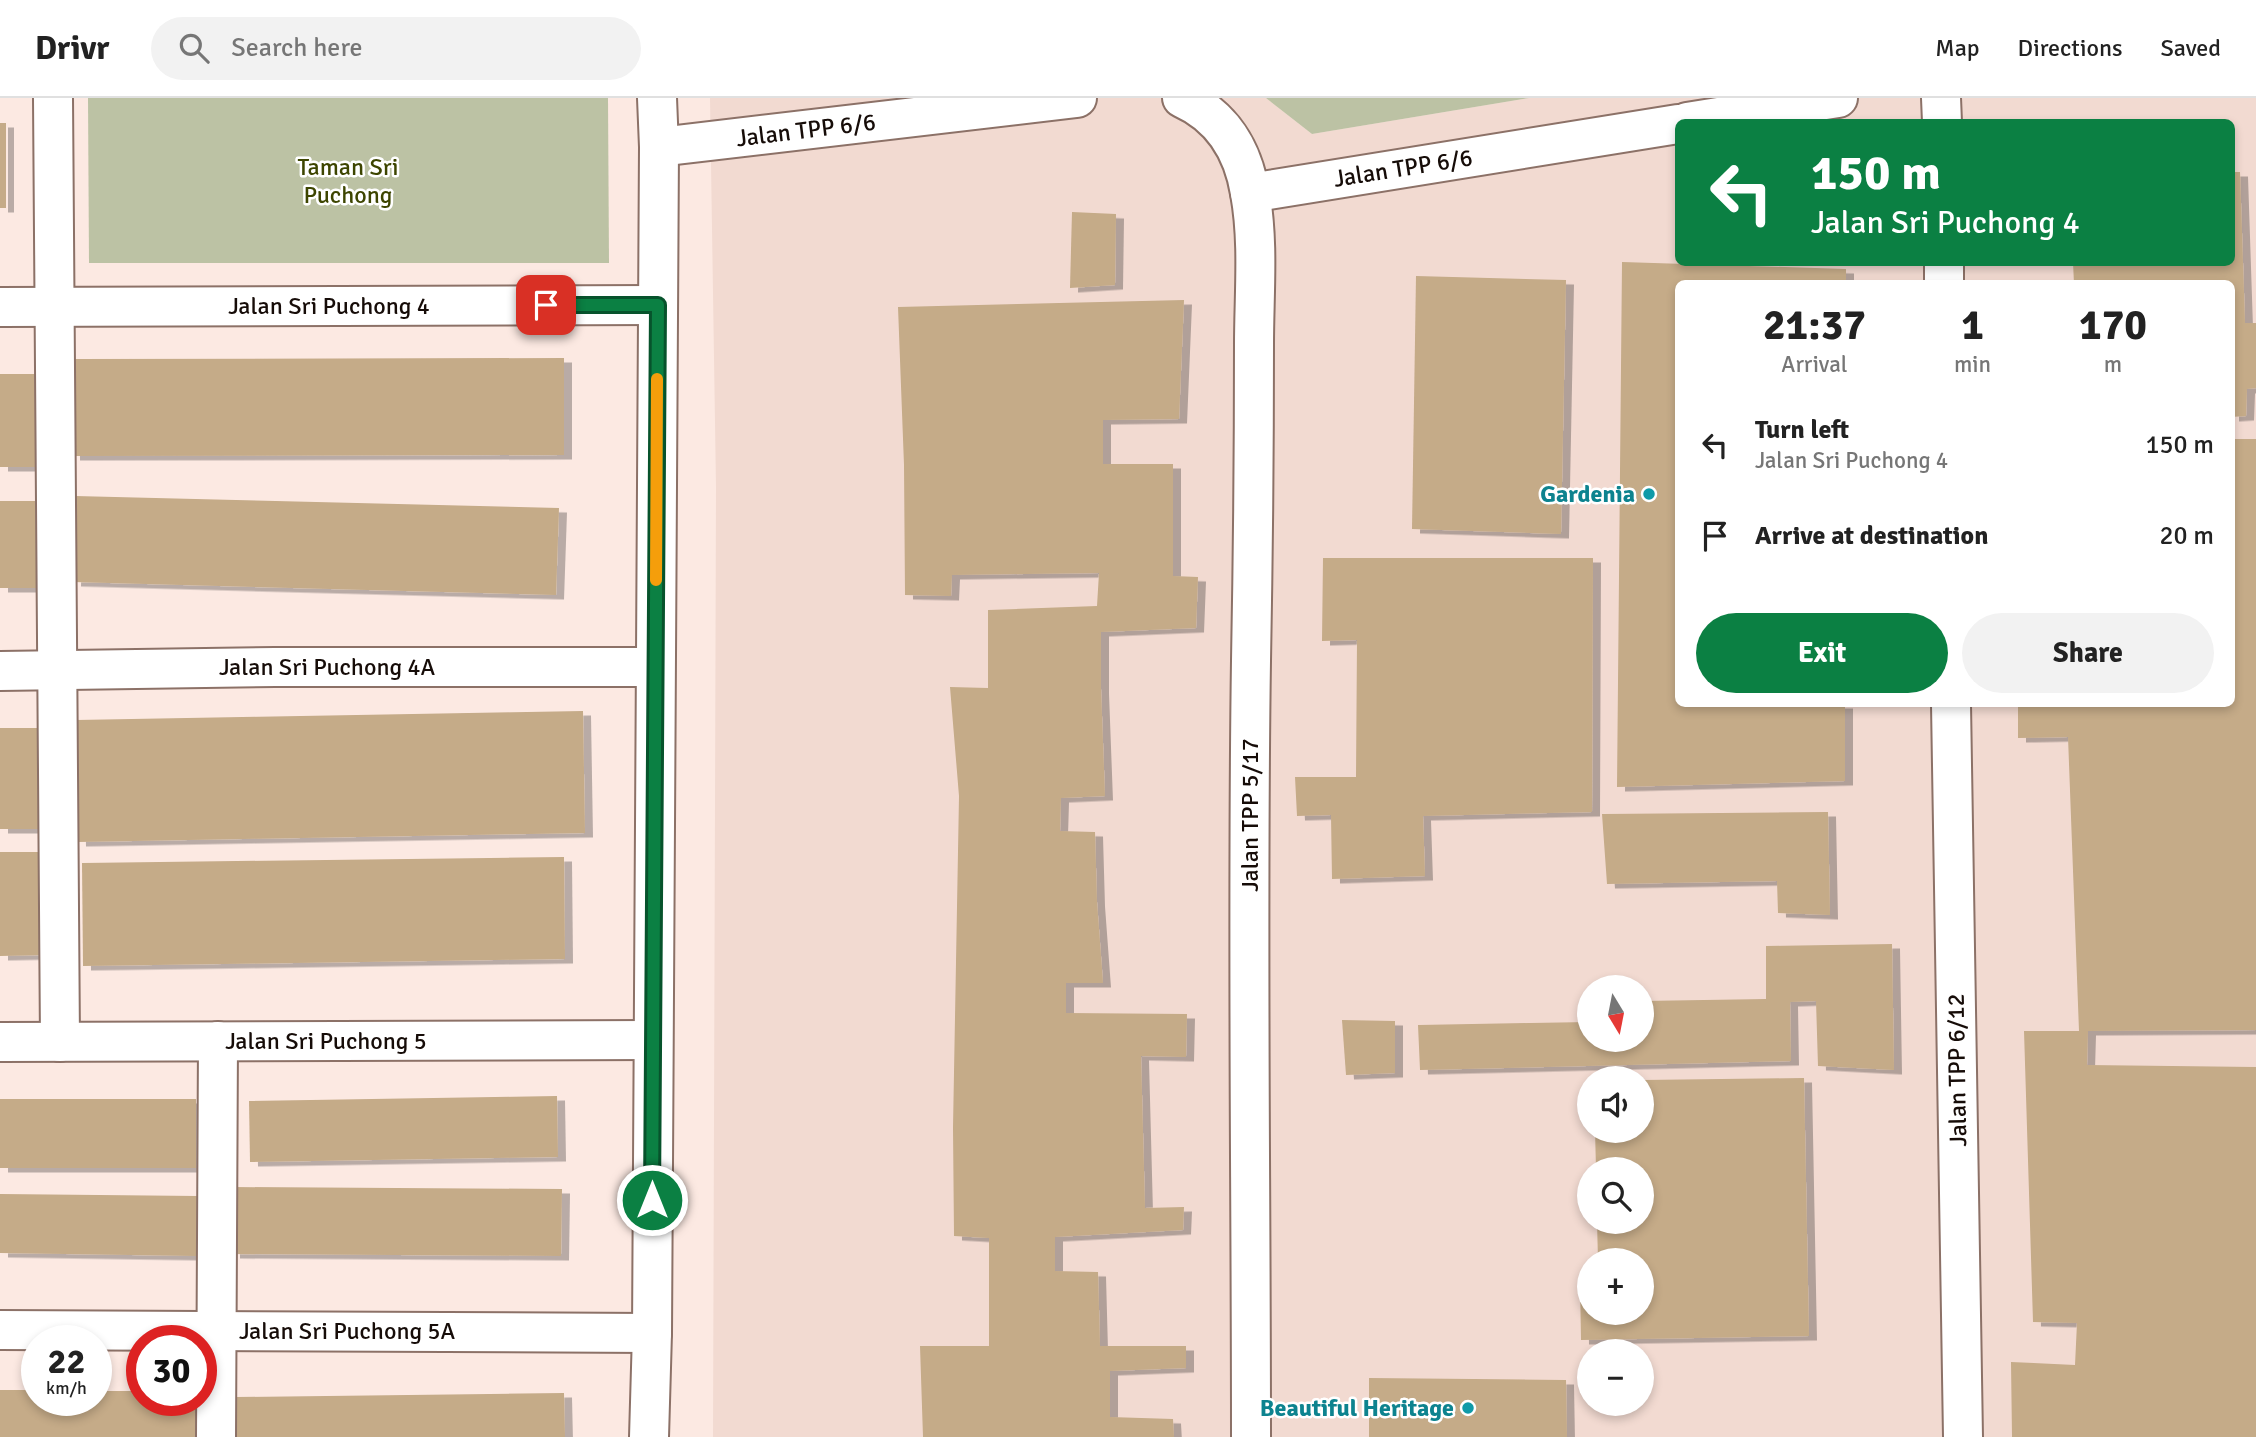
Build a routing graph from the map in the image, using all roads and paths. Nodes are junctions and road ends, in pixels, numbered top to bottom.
1 (52, 98) edge
2 (657, 98) edge
3 (1077, 98) edge
4 (1181, 98) edge
5 (1839, 98) edge
6 (1941, 98) edge
7 (1706, 119) edge
8 (1942, 119) edge
9 (1675, 124) edge
10 (659, 147) junction
11 (1250, 193) junction
12 (658, 305) junction
13 (0, 307) edge
14 (54, 307) junction
15 (655, 667) junction
16 (57, 670) junction
17 (0, 671) edge
18 (1951, 707) edge
19 (652, 1040) junction
20 (218, 1041) junction
21 (0, 1042) edge
22 (60, 1042) junction
23 (216, 1325) edge
24 (0, 1330) edge
25 (126, 1331) edge
26 (217, 1331) edge
27 (652, 1333) junction
28 (216, 1416) edge
29 (216, 1437) edge
30 (649, 1437) edge
31 (1251, 1437) edge
32 (1963, 1437) edge

1 - 14 street
2 - 10 street
3 - 10 street, Jalan TPP 6/6
4 - 11 street
5 - 7 street
6 - 8 street
9 - 11 street, Jalan TPP 6/6
10 - 12 street
11 - 31 street, Jalan TPP 5/17
12 - 14 street, Jalan Sri Puchong 4
12 - 15 street
13 - 14 street, Jalan Sri Puchong 4
14 - 16 street
15 - 16 street, Jalan Sri Puchong 4A
15 - 19 street
16 - 17 street, Jalan Sri Puchong 4A
16 - 22 street
18 - 32 street, Jalan TPP 6/12
19 - 20 street, Jalan Sri Puchong 5
19 - 27 street
20 - 22 street, Jalan Sri Puchong 5
20 - 23 street
21 - 22 street, Jalan Sri Puchong 5
24 - 25 street, Jalan Sri Puchong 5A
26 - 27 street, Jalan Sri Puchong 5A
27 - 30 street
28 - 29 street

